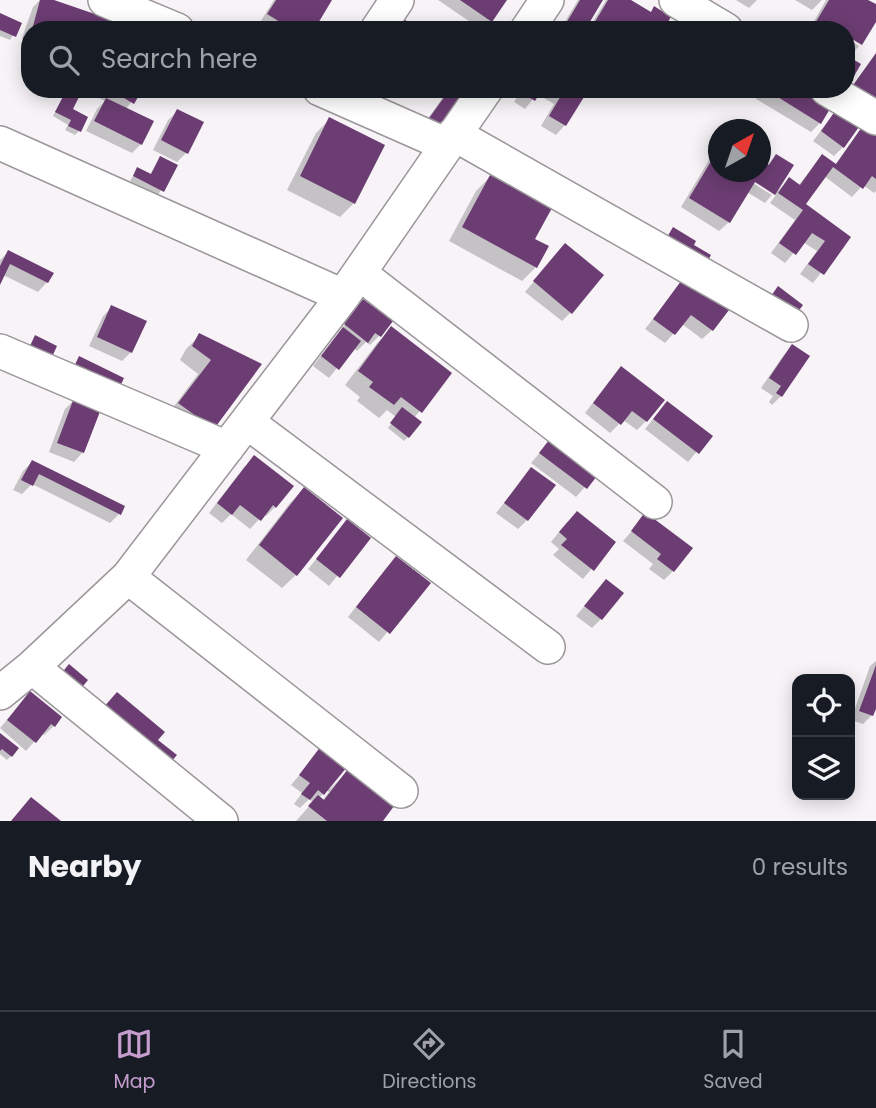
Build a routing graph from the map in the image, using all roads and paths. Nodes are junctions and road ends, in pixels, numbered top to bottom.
1 (105, 0) edge
2 (397, 0) edge
3 (547, 0) edge
4 (676, 0) edge
5 (155, 21) edge
6 (383, 21) edge
7 (533, 21) edge
8 (711, 21) edge
9 (348, 98) edge
10 (479, 98) edge
11 (842, 98) edge
12 (876, 118) edge
13 (451, 140) junction
14 (0, 143) edge
15 (351, 284) junction
16 (791, 325) dead end
17 (0, 351) edge
18 (247, 422) junction
19 (227, 448) junction
20 (656, 502) dead end
21 (128, 577) junction
22 (548, 647) dead end
23 (32, 667) junction
24 (0, 693) edge
25 (401, 791) dead end
26 (221, 821) edge

1 - 5 street
2 - 6 street
3 - 7 street
4 - 8 street
9 - 13 street
10 - 13 street
11 - 12 street
13 - 15 street
13 - 16 street
14 - 15 street
15 - 18 street
15 - 20 street
17 - 19 street
18 - 19 street
18 - 22 street
19 - 21 street
21 - 23 street
21 - 25 street
23 - 24 street
23 - 26 street

